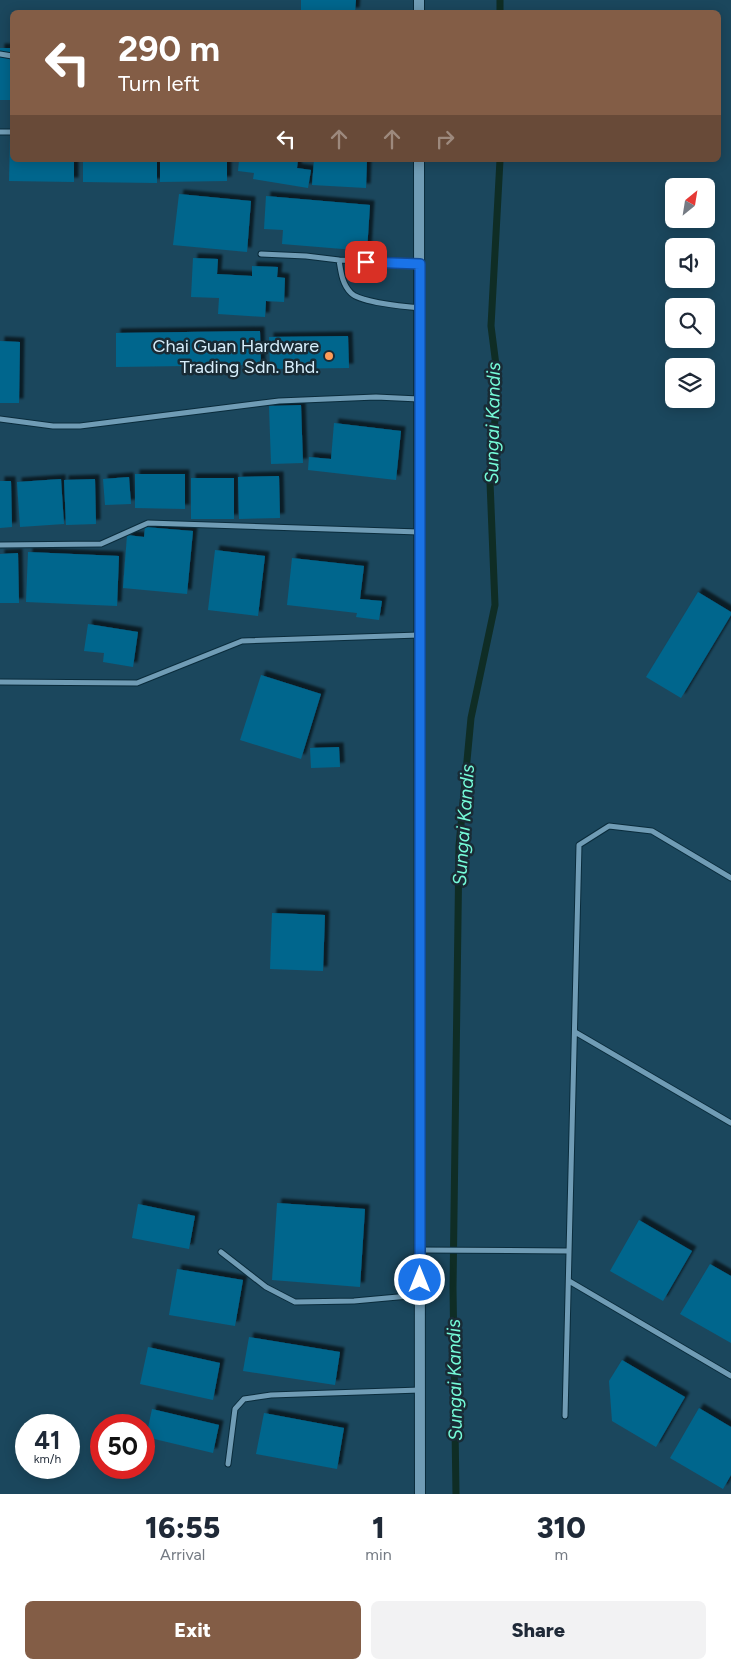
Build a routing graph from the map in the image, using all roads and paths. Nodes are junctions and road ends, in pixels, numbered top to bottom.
1 (419, 162) edge
2 (261, 254) dead end
3 (338, 260) junction
4 (420, 264) junction
5 (419, 308) junction
6 (419, 399) junction
7 (0, 419) edge
8 (419, 532) junction
9 (0, 545) edge
10 (419, 635) junction
11 (0, 682) edge
12 (731, 878) edge
13 (575, 1032) junction
14 (731, 1123) edge
15 (420, 1250) junction
16 (569, 1251) junction
17 (221, 1252) dead end
18 (569, 1281) junction
19 (420, 1295) junction
20 (731, 1376) edge
21 (420, 1390) junction
22 (565, 1416) dead end
23 (228, 1464) dead end
24 (420, 1494) edge

1 - 4 main road
2 - 3 street
3 - 4 street
3 - 5 street
4 - 5 main road
5 - 6 main road
6 - 7 street
6 - 8 main road
8 - 9 street
8 - 10 main road
10 - 11 street
10 - 15 main road
12 - 13 street
13 - 14 street
13 - 16 street
15 - 16 street
15 - 19 main road
16 - 18 street
17 - 19 street
18 - 20 street
18 - 22 street
19 - 21 main road
21 - 23 street
21 - 24 main road

